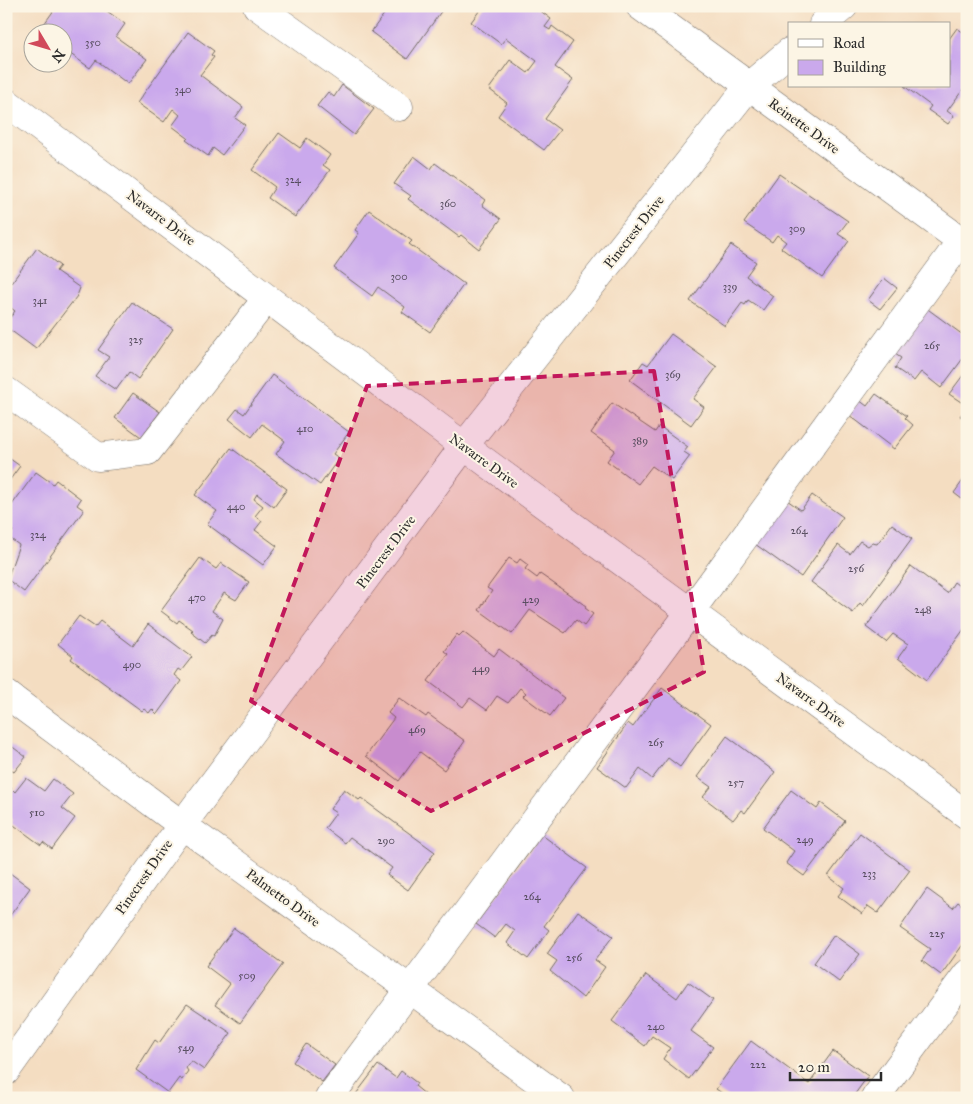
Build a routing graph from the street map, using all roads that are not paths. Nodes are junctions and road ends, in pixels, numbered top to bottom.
1 (257, 6) edge
2 (640, 6) edge
3 (844, 6) edge
4 (825, 22) edge
5 (788, 53) edge
6 (749, 86) junction
7 (6, 102) edge
8 (399, 107) dead end
9 (964, 243) edge
10 (267, 298) junction
11 (6, 391) edge
12 (464, 446) junction
13 (690, 612) junction
14 (6, 694) edge
15 (967, 814) edge
16 (182, 825) junction
17 (967, 974) edge
18 (409, 988) junction
19 (6, 1071) edge
20 (329, 1098) edge
21 (561, 1098) edge
22 (875, 1098) edge

1 - 8 street
2 - 6 street, Reinette Drive
3 - 4 street
5 - 6 street, Pinecrest Drive
6 - 9 street, Reinette Drive
6 - 12 street, Pinecrest Drive
7 - 10 street, Navarre Drive
9 - 13 street
10 - 11 street
10 - 12 street, Navarre Drive
12 - 13 street, Navarre Drive
12 - 16 street, Pinecrest Drive
13 - 15 street, Navarre Drive
13 - 18 street
14 - 16 street, Palmetto Drive
16 - 18 street, Palmetto Drive
16 - 19 street, Pinecrest Drive
17 - 22 street
18 - 20 street
18 - 21 street, Palmetto Drive

